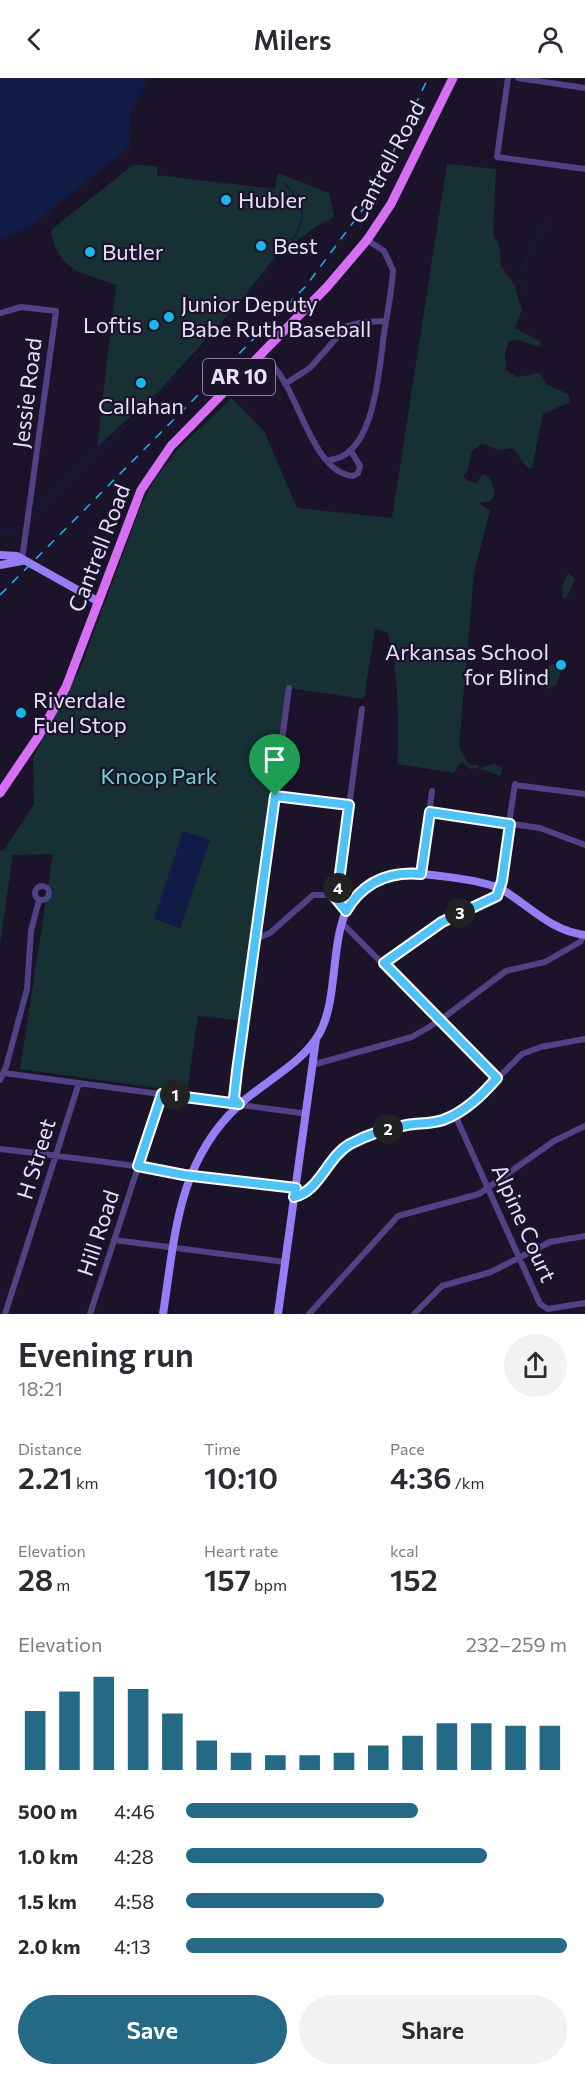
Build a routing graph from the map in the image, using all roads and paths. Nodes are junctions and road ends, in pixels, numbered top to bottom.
1 (453, 78) edge
2 (508, 78) edge
3 (518, 78) edge
4 (585, 88) edge
5 (585, 169) edge
6 (367, 240) junction
7 (0, 313) edge
8 (386, 321) junction
9 (260, 356) junction
10 (285, 384) junction
11 (351, 451) junction
12 (328, 460) junction
13 (0, 555) edge
14 (22, 561) junction
15 (0, 565) edge
16 (99, 602) junction
17 (289, 688) dead end
18 (362, 709) dead end
19 (432, 791) dead end
20 (0, 793) edge
21 (585, 794) edge
22 (275, 796) junction
23 (349, 805) junction
24 (430, 812) junction
25 (510, 824) junction
26 (585, 845) edge
27 (421, 874) junction
28 (500, 889) junction
29 (333, 895) junction
30 (39, 900) dead end
31 (346, 911) junction
32 (342, 923) junction
33 (584, 935) edge
34 (256, 939) junction
35 (384, 963) junction
36 (439, 1021) junction
37 (316, 1039) junction
38 (585, 1039) edge
39 (312, 1065) junction
40 (2, 1076) edge
41 (497, 1078) junction
42 (79, 1083) junction
43 (162, 1094) junction
44 (239, 1104) junction
45 (306, 1111) junction
46 (455, 1115) junction
47 (585, 1126) edge
48 (0, 1149) edge
49 (56, 1156) junction
50 (138, 1166) junction
51 (190, 1176) junction
52 (296, 1188) junction
53 (489, 1188) junction
54 (294, 1197) junction
55 (585, 1236) edge
56 (114, 1240) junction
57 (173, 1249) junction
58 (520, 1255) junction
59 (285, 1262) junction
60 (585, 1304) edge
61 (5, 1314) edge
62 (90, 1314) edge
63 (163, 1314) edge
64 (278, 1314) edge
65 (309, 1314) edge
66 (414, 1314) edge

1 - 6 main road, Cantrell Road / AR 10
2 - 5 street
3 - 4 street
6 - 8 street
6 - 9 main road, Cantrell Road / AR 10
7 - 14 street, Jessie Road
8 - 10 street
8 - 11 street
9 - 10 street
9 - 16 main road, Cantrell Road / AR 10
10 - 12 street
11 - 12 street
11 - 12 street
13 - 14 street
14 - 15 street
14 - 16 street
16 - 20 main road, Cantrell Road / AR 10
17 - 22 street
18 - 23 street
19 - 24 street
21 - 25 street
22 - 23 street
22 - 34 street
23 - 29 street
24 - 25 street
24 - 27 street
25 - 26 street
25 - 28 street
27 - 28 street
27 - 31 street
28 - 33 street
28 - 35 street
29 - 31 street
29 - 34 street
30 - 40 street
31 - 32 street
32 - 35 street
32 - 37 street
33 - 36 street
34 - 44 street
35 - 36 street
36 - 39 street
36 - 41 street
37 - 39 street
37 - 44 street
38 - 41 street
39 - 45 street
40 - 42 street
41 - 46 street
42 - 43 street
42 - 49 street, H Street
43 - 44 street
43 - 50 street, Hill Road
44 - 45 street
44 - 51 street
45 - 52 street
46 - 53 street, Alpine Court
46 - 54 street
47 - 53 street
48 - 49 street
49 - 50 street
49 - 61 street, H Street
50 - 51 street
50 - 56 street, Hill Road
51 - 52 street
51 - 57 street
52 - 54 street
53 - 58 street, Alpine Court
53 - 65 street
54 - 59 street
55 - 58 street
56 - 57 street
56 - 62 street, Hill Road
57 - 59 street
57 - 63 street
58 - 60 street, Alpine Court
58 - 66 street
59 - 64 street

